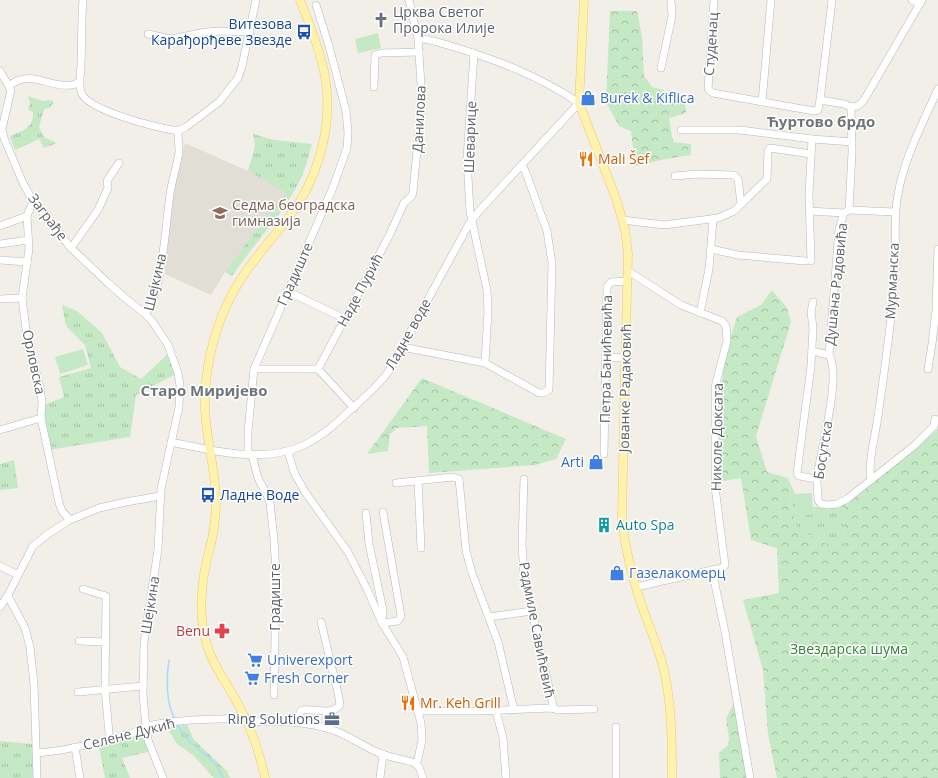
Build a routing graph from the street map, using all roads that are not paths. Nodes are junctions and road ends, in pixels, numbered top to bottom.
1 (83, 0) edge
2 (256, 0) edge
3 (300, 0) edge
4 (408, 0) edge
5 (584, 0) edge
6 (670, 0) edge
7 (714, 0) edge
8 (771, 0) edge
9 (828, 0) edge
10 (832, 0) edge
11 (912, 0) edge
12 (921, 2) edge
13 (316, 5) dead end
14 (250, 32) junction
15 (148, 34) dead end
16 (418, 39) junction
17 (419, 52) junction
18 (474, 53) junction
19 (661, 68) dead end
20 (0, 71) edge
21 (80, 82) junction
22 (10, 85) junction
23 (374, 87) dead end
24 (938, 89) edge
25 (820, 100) junction
26 (762, 102) junction
27 (579, 103) junction
28 (851, 107) junction
29 (681, 130) dead end
30 (178, 131) junction
31 (812, 139) junction
32 (852, 142) junction
33 (810, 154) junction
34 (119, 163) dead end
35 (522, 165) junction
36 (675, 176) dead end
37 (33, 201) junction
38 (741, 204) junction
39 (400, 211) joint
40 (847, 211) junction
41 (809, 212) junction
42 (895, 212) junction
43 (27, 216) junction
44 (472, 220) junction
45 (622, 220) junction
46 (713, 220) junction
47 (0, 226) edge
48 (28, 240) junction
49 (0, 244) edge
50 (72, 248) junction
51 (711, 249) junction
52 (938, 250) edge
53 (0, 260) edge
54 (27, 262) junction
55 (628, 271) junction
56 (627, 281) junction
57 (287, 291) junction
58 (22, 298) junction
59 (0, 299) edge
60 (813, 302) dead end
61 (700, 313) junction
62 (146, 314) junction
63 (344, 320) junction
64 (402, 347) junction
65 (812, 351) junction
66 (828, 355) junction
67 (606, 357) junction
68 (625, 358) junction
69 (484, 363) junction
70 (254, 369) junction
71 (318, 369) junction
72 (928, 369) dead end
73 (354, 408) junction
74 (42, 418) junction
75 (935, 419) dead end
76 (0, 430) edge
77 (172, 442) junction
78 (209, 450) junction
79 (288, 451) junction
80 (250, 454) junction
81 (604, 454) dead end
82 (524, 479) dead end
83 (817, 479) junction
84 (871, 480) junction
85 (418, 481) junction
86 (396, 483) dead end
87 (160, 496) junction
88 (383, 512) dead end
89 (366, 513) dead end
90 (70, 520) junction
91 (421, 548) dead end
92 (0, 566) edge
93 (712, 570) junction
94 (18, 575) junction
95 (636, 587) junction
96 (83, 589) dead end
97 (8, 596) junction
98 (0, 607) edge
99 (532, 611) junction
100 (489, 617) junction
101 (321, 622) dead end
102 (382, 623) junction
103 (79, 641) dead end
104 (105, 642) junction
105 (143, 686) junction
106 (105, 689) junction
107 (78, 692) dead end
108 (274, 695) dead end
109 (552, 708) junction
110 (594, 709) dead end
111 (514, 710) junction
112 (418, 711) junction
113 (496, 711) junction
114 (247, 720) junction
115 (298, 722) junction
116 (616, 727) dead end
117 (146, 728) junction
118 (108, 733) dead end
119 (75, 747) junction
120 (37, 753) junction
121 (383, 754) junction
122 (416, 764) junction
123 (37, 778) edge
124 (80, 778) edge
125 (163, 778) edge
126 (265, 778) edge
127 (380, 778) edge
128 (424, 778) edge
129 (506, 778) edge
130 (616, 778) edge
131 (672, 778) edge
132 (750, 778) edge

1 - 21 street
2 - 14 street
3 - 78 main road
4 - 16 street, Данилова
5 - 27 main road, Јованке Радаковић
6 - 19 street
7 - 26 street, Студенац
8 - 26 street
9 - 10 street
10 - 25 street
11 - 12 street
12 - 28 street
13 - 57 street, Градиште
14 - 15 street
14 - 30 street
16 - 17 street, Данилова
16 - 18 street
17 - 23 street
17 - 39 street, Данилова
18 - 27 street
18 - 44 street, Шеварице
20 - 22 street
21 - 22 street
21 - 30 street
22 - 37 street, Заграђе
24 - 42 street, Мурманска
25 - 26 street
25 - 28 street
27 - 35 street, Ладне воде
27 - 45 main road, Јованке Радаковић
28 - 32 street, Душана Радовића
29 - 31 street
30 - 62 street, Шејкина
31 - 32 street
31 - 33 street
32 - 40 street, Душана Радовића
33 - 38 street
33 - 41 street
34 - 50 street
35 - 44 street, Ладне воде
35 - 69 street
36 - 38 street
37 - 43 street, Орловска
37 - 50 street, Заграђе
38 - 46 street
39 - 63 street, Наде Пурић
40 - 41 street, Душана Радовића
40 - 42 street
40 - 66 street, Душана Радовића
41 - 51 street
42 - 84 street, Мурманска
43 - 47 street
43 - 48 street, Орловска
44 - 64 street, Ладне воде
44 - 69 street, Шеварице
45 - 46 street
45 - 55 main road, Јованке Радаковић
46 - 51 street
48 - 49 street
48 - 54 street, Орловска
50 - 62 street, Заграђе
51 - 61 street
52 - 72 street
53 - 54 street
54 - 58 street, Орловска
55 - 56 main road, Јованке Радаковић
55 - 61 street, Николе Доксата
56 - 67 street, Петра Банићевића
56 - 68 main road, Јованке Радаковић
57 - 63 street
57 - 70 street, Градиште
58 - 59 street
58 - 74 street, Орловска
60 - 65 street
61 - 93 street, Николе Доксата
62 - 77 street, Шејкина
63 - 71 street, Наде Пурић
64 - 69 street
64 - 73 street, Ладне воде
65 - 66 street
65 - 83 street
66 - 83 street, Босутска
67 - 68 street
67 - 81 street, Петра Банићевића
68 - 95 main road, Јованке Радаковић
70 - 71 street
70 - 80 street, Градиште
71 - 73 street
73 - 79 street, Ладне воде
74 - 76 street
74 - 90 street, Орловска
75 - 84 street
77 - 78 street, Ладне воде
77 - 87 street, Шејкина
78 - 80 street, Ладне воде
78 - 114 main road
79 - 80 street, Ладне воде
79 - 102 street
80 - 108 street, Градиште
82 - 99 street, Радмиле Савићевић
83 - 84 street, Босутска
85 - 86 street
85 - 91 street
85 - 100 street
87 - 90 street
87 - 105 street, Шејкина
88 - 102 street
89 - 102 street
90 - 94 street
92 - 94 street
93 - 95 street
93 - 132 street
94 - 97 street
95 - 131 main road, Јованке Радаковић
96 - 104 street
97 - 98 street
97 - 120 street
99 - 100 street
99 - 109 street, Радмиле Савићевић
100 - 111 street
101 - 115 street
102 - 112 street
103 - 104 street
104 - 106 street
105 - 106 street
105 - 117 street, Шејкина
106 - 107 street
106 - 118 street
109 - 110 street
109 - 111 street
111 - 113 street
112 - 113 street
112 - 122 street
113 - 129 street
114 - 115 street, Селене Дукић
114 - 117 street, Селене Дукић
114 - 126 main road
115 - 121 street, Селене Дукић
116 - 130 street
117 - 119 street, Селене Дукић
117 - 125 street, Шејкина
119 - 120 street, Селене Дукић
119 - 124 street
120 - 123 street
121 - 122 street, Селене Дукић
121 - 127 street
122 - 128 street

